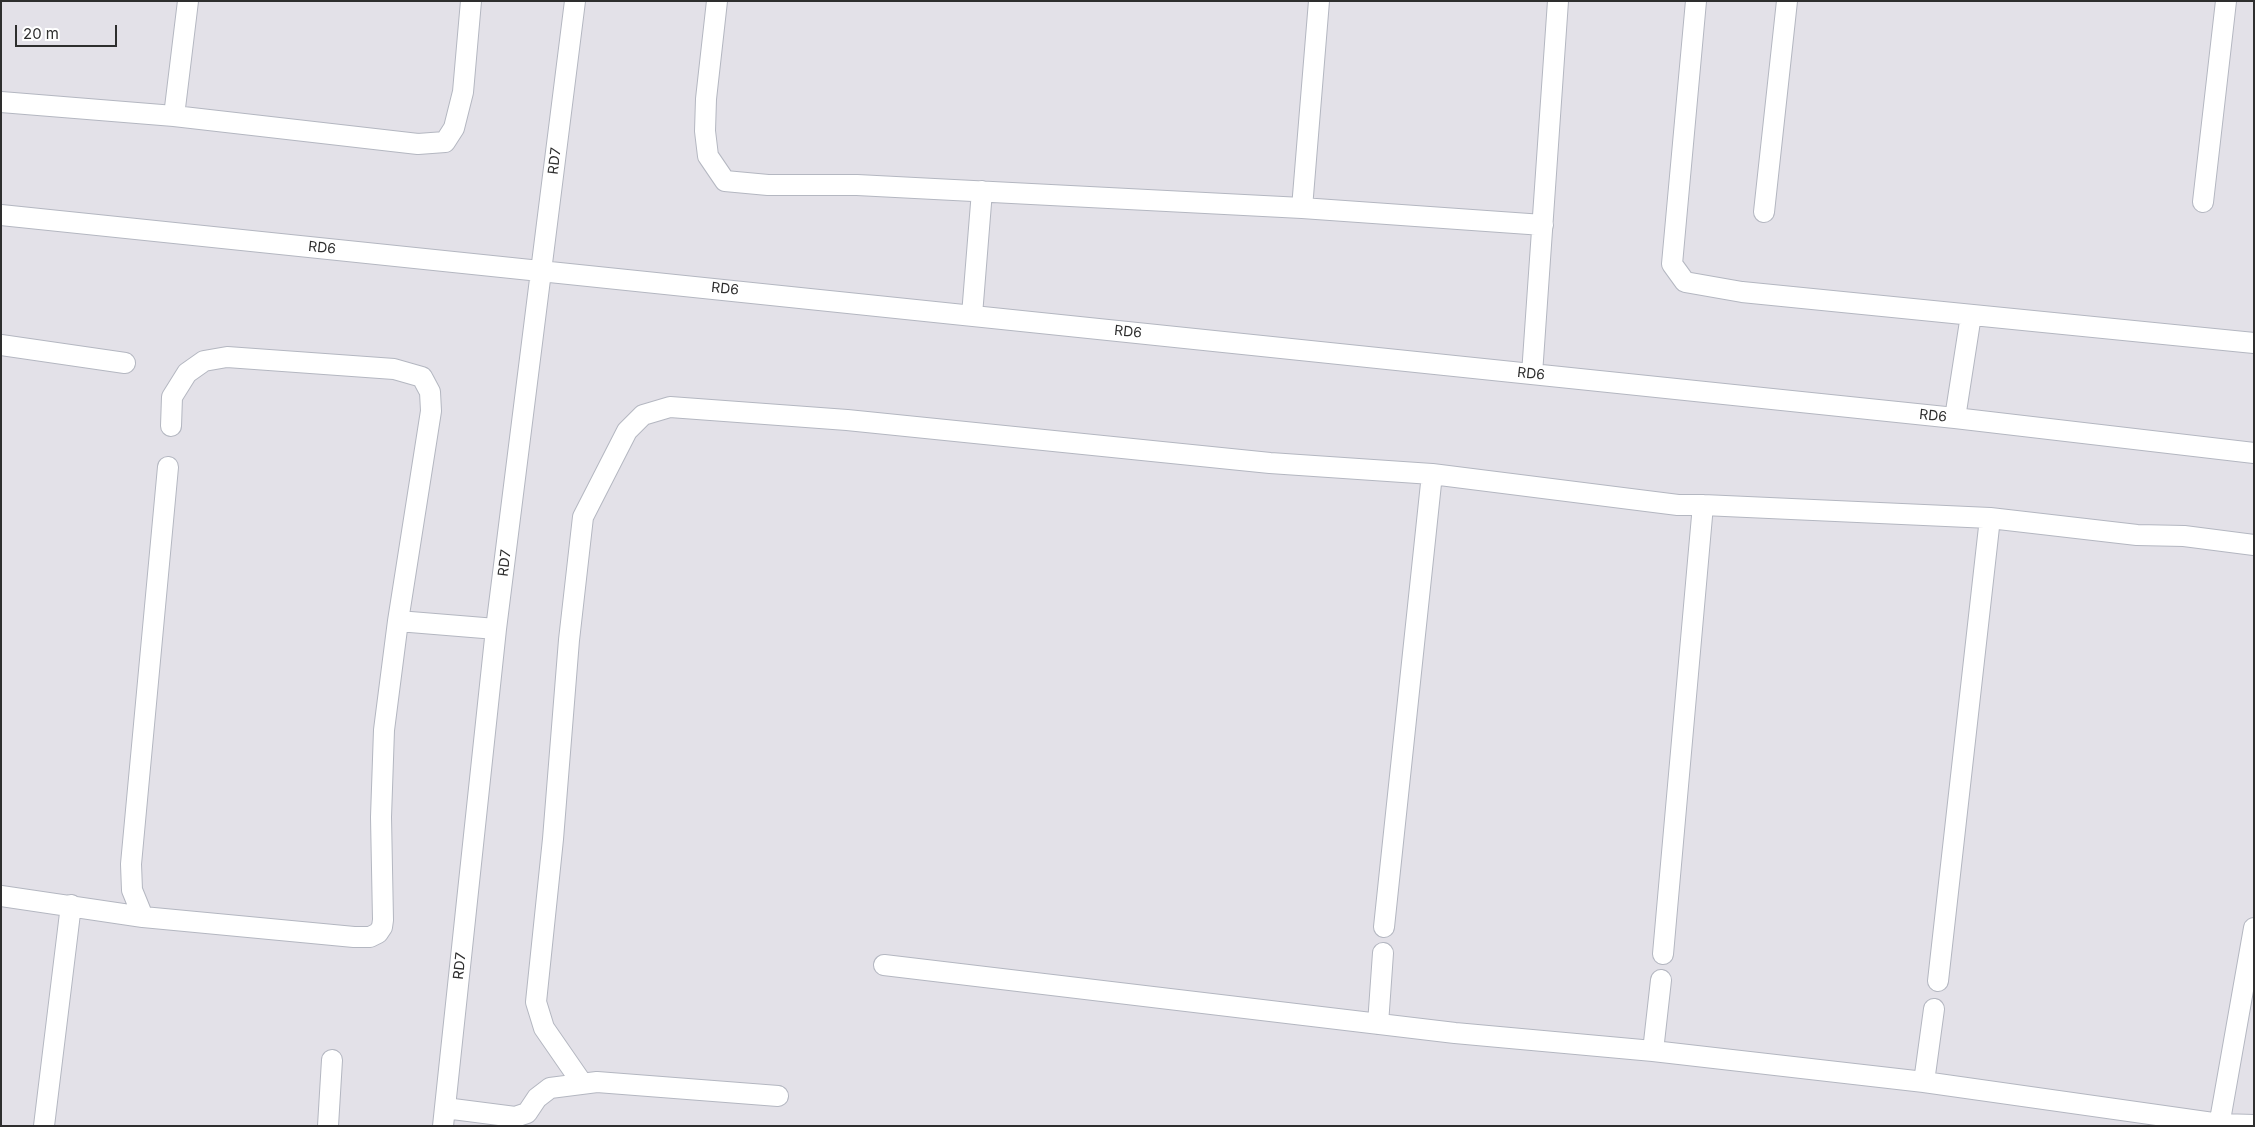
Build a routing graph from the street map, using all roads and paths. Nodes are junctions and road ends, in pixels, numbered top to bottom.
1 (188, 1) edge
2 (471, 1) edge
3 (575, 1) edge
4 (717, 1) edge
5 (1319, 1) edge
6 (1558, 1) edge
7 (1696, 1) edge
8 (1787, 1) edge
9 (2226, 1) edge
10 (1, 102) edge
11 (174, 116) junction
12 (982, 191) junction
13 (2203, 202) dead end
14 (1302, 208) junction
15 (1764, 212) dead end
16 (1, 215) edge
17 (1542, 225) junction
18 (542, 270) junction
19 (972, 315) junction
20 (1971, 315) junction
21 (2254, 344) edge
22 (1, 345) edge
23 (125, 363) dead end
24 (1532, 374) junction
25 (1955, 418) junction
26 (171, 426) dead end
27 (2254, 454) edge
28 (168, 467) dead end
29 (1432, 474) junction
30 (1703, 505) junction
31 (1990, 518) junction
32 (2254, 545) edge
33 (398, 621) junction
34 (496, 629) junction
35 (1, 896) edge
36 (71, 905) junction
37 (143, 917) junction
38 (1384, 927) dead end
39 (2254, 928) edge
40 (1383, 953) dead end
41 (1663, 954) dead end
42 (884, 965) dead end
43 (1660, 980) dead end
44 (1938, 981) dead end
45 (1934, 1009) dead end
46 (1378, 1024) junction
47 (1652, 1051) junction
48 (332, 1060) dead end
49 (1924, 1082) junction
50 (582, 1083) junction
51 (778, 1096) dead end
52 (444, 1117) edge
53 (2220, 1125) edge
54 (44, 1126) edge
55 (328, 1126) edge
56 (2254, 1126) edge

1 - 11 lane
2 - 11 lane
3 - 18 lane, RD7
4 - 12 lane
5 - 14 lane
6 - 17 lane
7 - 20 lane
8 - 15 lane
9 - 13 lane
10 - 11 lane
12 - 14 lane
12 - 19 lane
14 - 17 lane
16 - 18 lane, RD6
17 - 24 lane
18 - 19 lane, RD6
18 - 34 lane, RD7
19 - 24 lane, RD6
20 - 21 lane
20 - 25 lane
22 - 23 lane
24 - 25 lane, RD6
25 - 27 lane, RD6
26 - 33 lane
28 - 37 lane
29 - 30 lane
29 - 38 lane
29 - 50 lane
30 - 31 lane
30 - 41 lane
31 - 32 lane
31 - 44 lane
33 - 34 lane
33 - 37 lane
34 - 52 lane, RD7
35 - 36 lane
36 - 37 lane
36 - 54 lane
39 - 53 lane
40 - 46 lane
42 - 46 lane
43 - 47 lane
45 - 49 lane
46 - 47 lane
47 - 49 lane
48 - 55 lane
49 - 53 lane
50 - 51 lane
50 - 52 lane
53 - 56 lane

